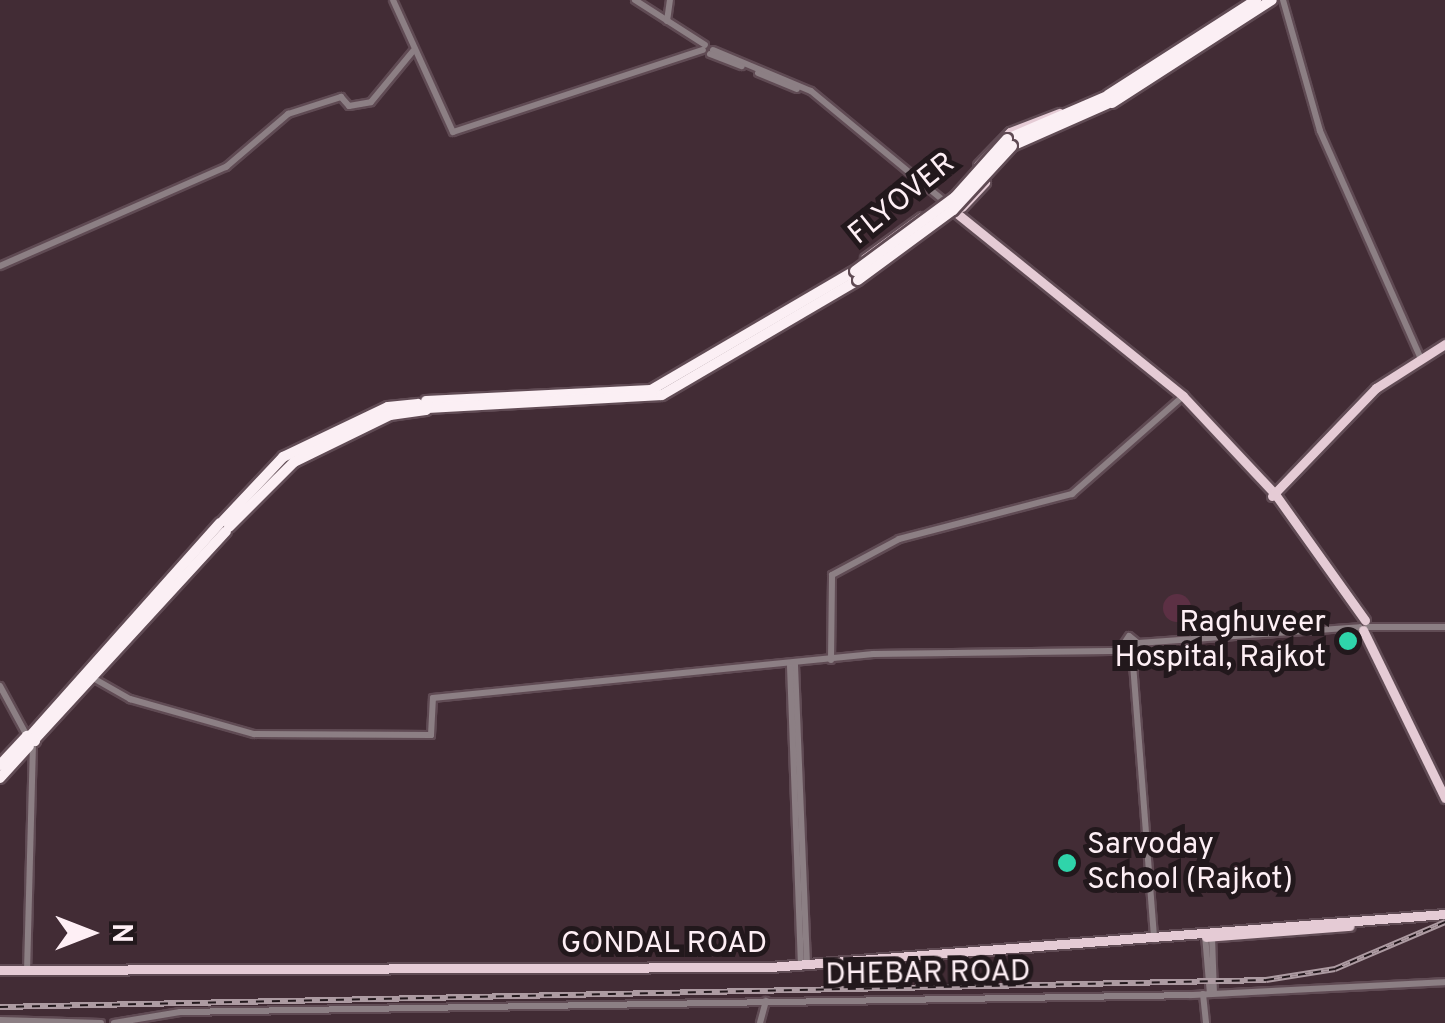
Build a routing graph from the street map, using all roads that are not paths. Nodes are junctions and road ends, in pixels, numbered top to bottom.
1 (635, 0) edge
2 (670, 0) edge
3 (1256, 0) edge
4 (1272, 0) edge
5 (1283, 0) edge
6 (394, 4) edge
7 (667, 21) junction
8 (706, 50) junction
9 (412, 52) junction
10 (1108, 100) junction
11 (1060, 117) junction
12 (948, 208) junction
13 (0, 266) edge
14 (825, 292) junction
15 (1445, 344) edge
16 (1420, 357) junction
17 (1182, 398) junction
18 (1273, 496) junction
19 (225, 526) junction
20 (1364, 625) junction
21 (1445, 628) edge
22 (1138, 643) junction
23 (1123, 645) junction
24 (1132, 651) junction
25 (831, 660) junction
26 (792, 666) junction
27 (92, 678) junction
28 (0, 686) edge
29 (30, 740) junction
30 (1419, 740) junction
31 (0, 766) edge
32 (0, 778) edge
33 (1445, 787) edge
34 (1445, 798) edge
35 (1445, 916) edge
36 (1208, 934) junction
37 (1154, 938) junction
38 (804, 966) junction
39 (0, 972) edge
40 (26, 975) junction
41 (1445, 982) edge
42 (1209, 994) junction
43 (764, 1001) junction
44 (0, 1020) edge
45 (101, 1023) edge
46 (114, 1023) edge
47 (758, 1023) edge
48 (1206, 1023) edge

1 - 7 street
2 - 7 street
3 - 10 highway
4 - 10 highway
5 - 16 street
6 - 9 street
7 - 8 street
8 - 9 street
8 - 12 street
9 - 13 street
10 - 11 highway, FLYOVER
11 - 12 main road
11 - 12 main road
11 - 14 highway, FLYOVER, bridge
12 - 14 main road
12 - 14 main road
12 - 17 main road
14 - 19 highway, FLYOVER
15 - 16 main road
16 - 18 main road
17 - 18 main road
17 - 25 street
18 - 20 main road
19 - 27 highway
19 - 29 highway
20 - 21 street
20 - 22 street
20 - 30 main road
22 - 23 street
22 - 24 street
23 - 24 street
23 - 25 street
24 - 37 street
25 - 26 street
26 - 27 street
26 - 38 street
27 - 29 highway
28 - 29 street
29 - 31 highway
29 - 32 highway
29 - 40 street
30 - 33 main road
30 - 34 main road
35 - 36 main road, GONDAL ROAD
36 - 37 main road, GONDAL ROAD
36 - 42 street
37 - 38 main road, GONDAL ROAD
38 - 40 main road, GONDAL ROAD
38 - 40 main road, GONDAL ROAD
39 - 40 main road
41 - 42 street, DHEBAR ROAD
42 - 43 street, DHEBAR ROAD
42 - 48 street
43 - 46 street, DHEBAR ROAD
43 - 47 street
44 - 45 street

